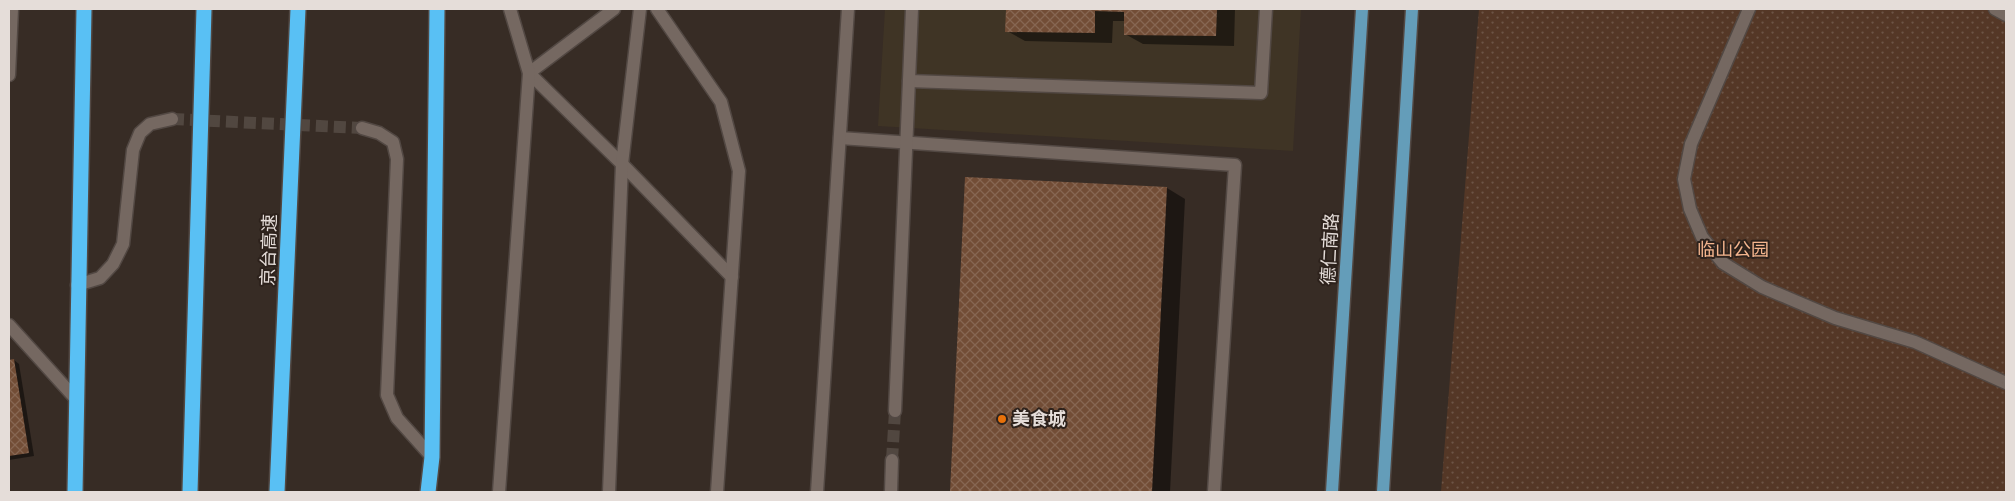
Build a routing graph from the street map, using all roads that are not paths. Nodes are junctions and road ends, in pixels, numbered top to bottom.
1 (12, 9) edge
2 (84, 9) edge
3 (204, 9) edge
4 (298, 9) edge
5 (437, 9) edge
6 (513, 9) edge
7 (614, 9) edge
8 (640, 9) edge
9 (657, 9) edge
10 (848, 9) edge
11 (912, 9) edge
12 (1266, 9) edge
13 (1362, 9) edge
14 (1412, 9) edge
15 (1749, 9) edge
16 (1996, 9) edge
17 (2006, 15) edge
18 (529, 73) junction
19 (9, 75) edge
20 (909, 81) junction
21 (172, 119) tunnel mouth
22 (362, 128) tunnel mouth
23 (840, 138) junction
24 (907, 144) junction
25 (622, 164) junction
26 (732, 277) junction
27 (78, 285) junction
28 (9, 325) edge
29 (2006, 383) edge
30 (75, 398) junction
31 (895, 411) tunnel mouth
32 (432, 457) junction
33 (892, 460) tunnel mouth
34 (75, 492) edge
35 (190, 492) edge
36 (277, 492) edge
37 (428, 492) edge
38 (499, 492) edge
39 (609, 492) edge
40 (717, 492) edge
41 (817, 492) edge
42 (891, 492) edge
43 (1214, 492) edge
44 (1332, 492) edge
45 (1383, 492) edge

1 - 19 street
2 - 27 highway
3 - 35 highway
4 - 36 highway, 京台高速
5 - 32 highway
6 - 18 street
7 - 18 street
8 - 25 street
9 - 26 street
10 - 23 street
11 - 20 street
12 - 20 street
13 - 44 main road, 德仁南路
14 - 45 main road
15 - 29 street
16 - 17 street
18 - 25 street
18 - 38 street
20 - 24 street
21 - 27 street
22 - 32 street
23 - 24 street
23 - 41 street
24 - 31 street
24 - 43 street
25 - 26 street
25 - 39 street
26 - 40 street
27 - 30 highway
28 - 30 street
30 - 34 highway
32 - 37 highway
33 - 42 street

